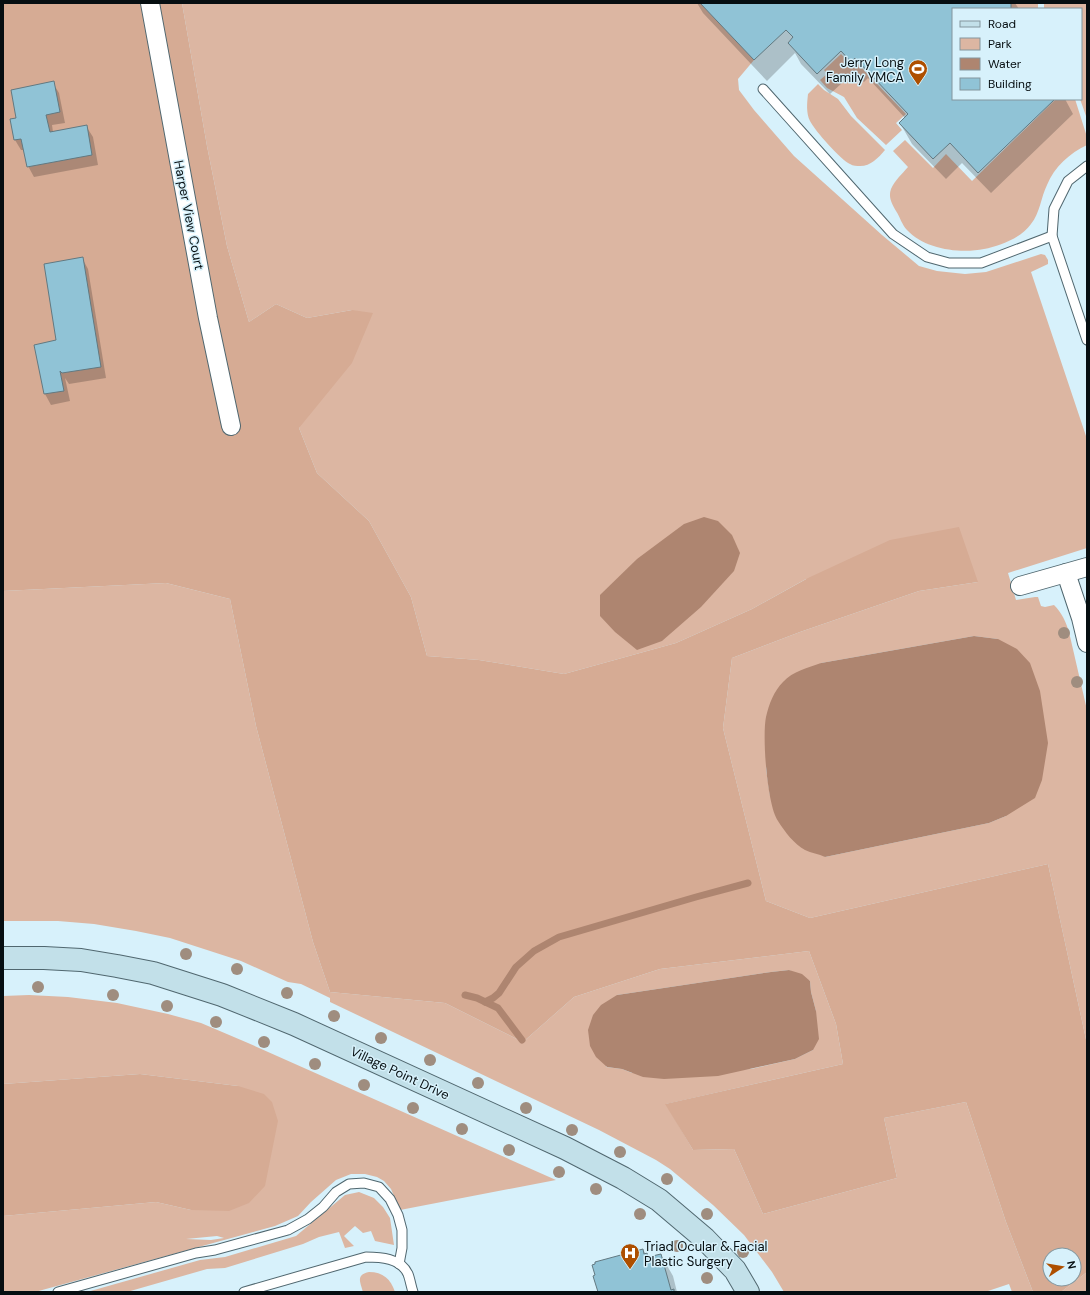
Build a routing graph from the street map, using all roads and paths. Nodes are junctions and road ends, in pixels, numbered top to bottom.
1 (150, 3) edge
2 (763, 89) dead end
3 (1087, 166) edge
4 (1052, 236) junction
5 (1087, 340) edge
6 (231, 426) dead end
7 (1087, 567) edge
8 (1066, 573) junction
9 (1020, 586) dead end
10 (1087, 643) edge
11 (3, 958) edge
12 (399, 1264) junction
13 (58, 1292) edge
14 (244, 1292) edge
15 (413, 1292) edge
16 (748, 1292) edge

1 - 6 street, Harper View Court
2 - 4 lane
3 - 4 lane
4 - 5 lane
7 - 8 street
8 - 9 street
8 - 10 street
11 - 16 street, Village Point Drive
12 - 13 lane
12 - 14 lane
12 - 15 lane

